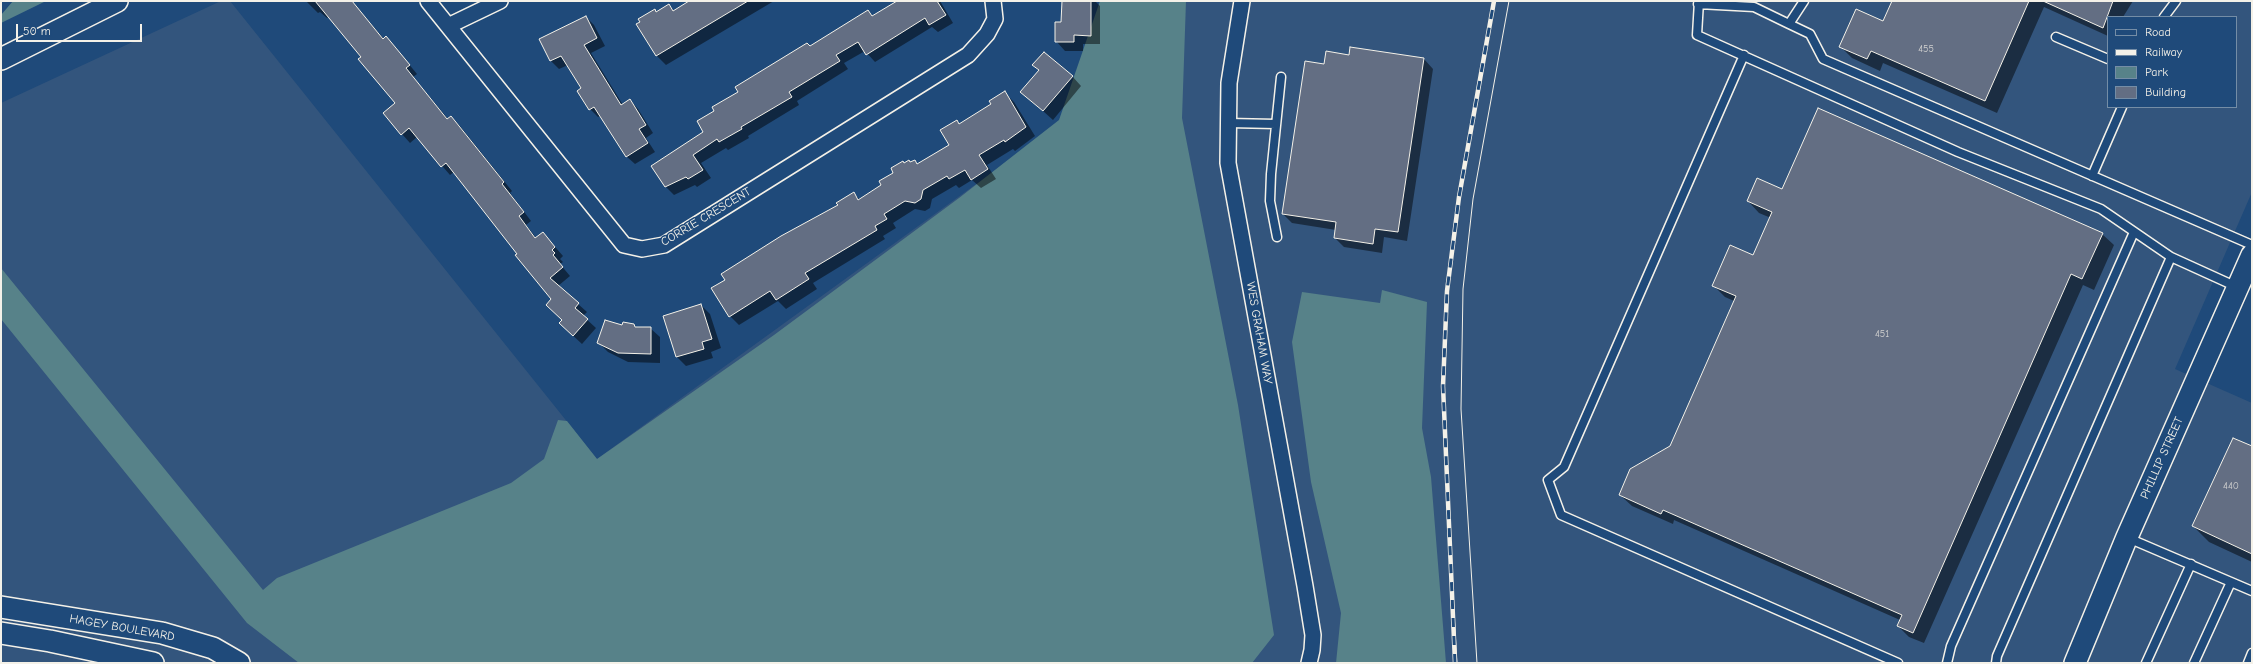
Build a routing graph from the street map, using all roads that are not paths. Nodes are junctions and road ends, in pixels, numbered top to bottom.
1 (117, 1) edge
2 (428, 1) edge
3 (500, 1) edge
4 (993, 1) edge
5 (1242, 1) edge
6 (1804, 1) edge
7 (2176, 1) edge
8 (1699, 2) edge
9 (2165, 16) edge
10 (1789, 24) junction
11 (448, 26) junction
12 (2056, 37) dead end
13 (1744, 55) junction
14 (1, 59) edge
15 (2107, 59) edge
16 (1281, 77) dead end
17 (2122, 108) edge
18 (1228, 123) junction
19 (1276, 124) junction
20 (2092, 176) junction
21 (2134, 232) junction
22 (1277, 237) dead end
23 (2252, 245) edge
24 (2252, 255) edge
25 (2171, 257) junction
26 (2238, 287) junction
27 (2127, 537) junction
28 (2191, 564) junction
29 (2231, 582) junction
30 (2252, 591) edge
31 (1, 607) edge
32 (1, 633) edge
33 (2252, 653) edge
34 (153, 663) edge
35 (239, 663) edge
36 (1309, 663) edge
37 (1898, 663) edge
38 (1947, 663) edge
39 (1996, 663) edge
40 (2075, 663) edge
41 (2146, 663) edge
42 (2194, 663) edge
43 (2248, 663) edge

1 - 14 street
2 - 11 street, CORRIE CRESCENT
3 - 11 street
4 - 11 street, CORRIE CRESCENT
5 - 18 street, WES GRAHAM WAY
6 - 10 lane
7 - 9 lane
8 - 10 lane
8 - 13 lane
10 - 20 lane
12 - 15 lane
13 - 21 lane
13 - 37 lane
16 - 19 lane
17 - 20 lane
18 - 19 lane
18 - 36 street, WES GRAHAM WAY
19 - 22 lane
20 - 23 lane
21 - 25 lane
21 - 38 lane
24 - 26 street, PHILLIP STREET
25 - 26 lane
25 - 39 lane
26 - 27 street, PHILLIP STREET
27 - 28 lane
27 - 40 street, PHILLIP STREET
28 - 29 lane
28 - 41 lane
29 - 30 lane
29 - 42 lane
31 - 35 street, HAGEY BOULEVARD
32 - 34 street
33 - 43 lane

